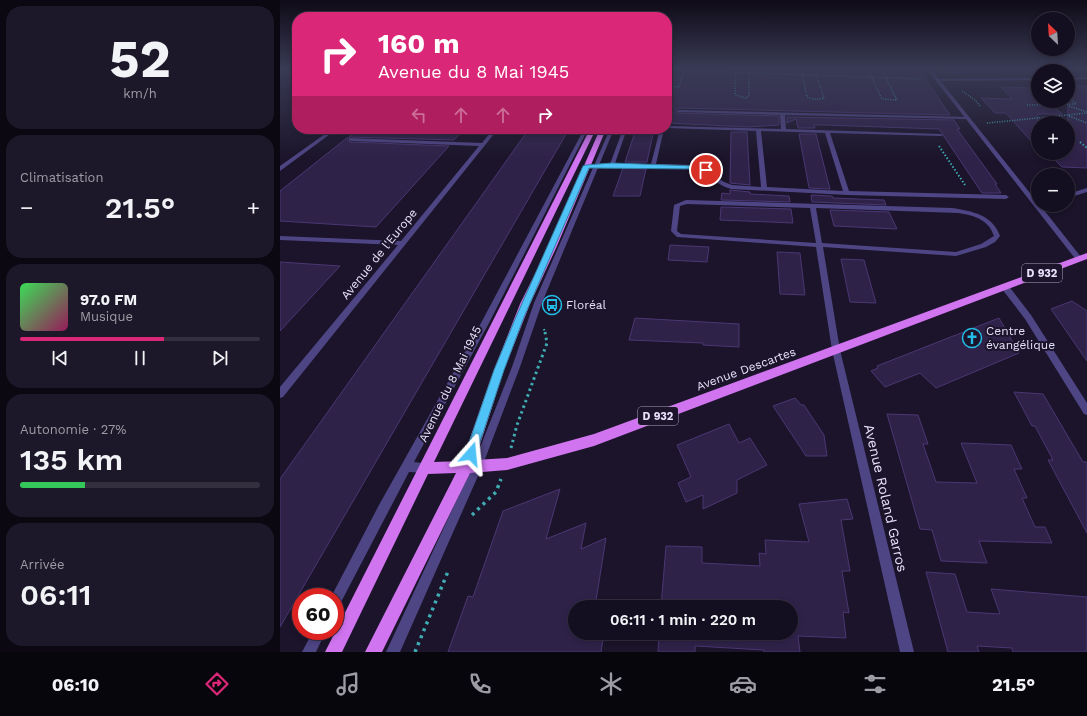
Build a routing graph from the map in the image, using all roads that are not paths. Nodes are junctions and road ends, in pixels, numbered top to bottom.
1 (951, 98) edge
2 (679, 111) dead end
3 (782, 113) junction
4 (966, 118) junction
5 (672, 126) edge
6 (758, 129) junction
7 (784, 130) junction
8 (827, 131) junction
9 (328, 134) edge
10 (492, 134) edge
11 (583, 134) edge
12 (591, 134) edge
13 (601, 134) edge
14 (610, 134) edge
15 (623, 134) edge
16 (661, 134) edge
17 (940, 136) dead end
18 (350, 139) dead end
19 (483, 145) junction
20 (612, 165) junction
21 (586, 166) junction
22 (596, 166) junction
23 (653, 166) junction
24 (280, 169) edge
25 (764, 189) junction
26 (1087, 190) edge
27 (847, 193) junction
28 (1075, 194) edge
29 (1006, 197) dead end
30 (1031, 198) edge
31 (813, 205) junction
32 (1043, 212) edge
33 (280, 238) edge
34 (403, 243) junction
35 (820, 244) junction
36 (1083, 258) edge
37 (1006, 287) junction
38 (836, 350) junction
39 (280, 394) edge
40 (1087, 411) edge
41 (406, 467) junction
42 (471, 467) junction
43 (426, 468) junction
44 (342, 588) edge
45 (315, 640) edge
46 (309, 652) edge
47 (333, 652) edge
48 (373, 652) edge
49 (394, 652) edge
50 (907, 652) edge

1 - 4 street
2 - 3 street
3 - 4 street
3 - 7 street
4 - 30 street
5 - 6 street
6 - 7 street
6 - 25 street
7 - 8 street
8 - 17 street
8 - 27 street
9 - 24 street
10 - 19 street, Avenue de l'Europe
11 - 41 street
12 - 43 main road, Avenue du 8 Mai 1945
13 - 21 main road
14 - 22 street
15 - 20 street
16 - 23 street
18 - 19 street
19 - 34 street, Avenue de l'Europe
20 - 22 street
20 - 23 street
21 - 22 street
21 - 42 main road
22 - 42 street
23 - 25 street
25 - 27 street
26 - 28 street
27 - 29 street
31 - 35 street, Avenue Roland Garros
31 - 35 street
31 - 35 street
32 - 36 street
33 - 34 street
34 - 39 street, Avenue de l'Europe
35 - 38 street, Avenue Roland Garros
36 - 37 main road, Avenue Descartes / D 932
37 - 38 main road, Avenue Descartes / D 932
37 - 40 street
38 - 42 main road, Avenue Descartes / D 932
38 - 50 street, Avenue Roland Garros
41 - 43 street, Avenue Descartes
41 - 44 street
42 - 43 main road, Avenue Descartes / D 932
42 - 48 main road
42 - 49 street
43 - 47 main road, Avenue du 8 Mai 1945
45 - 46 street

